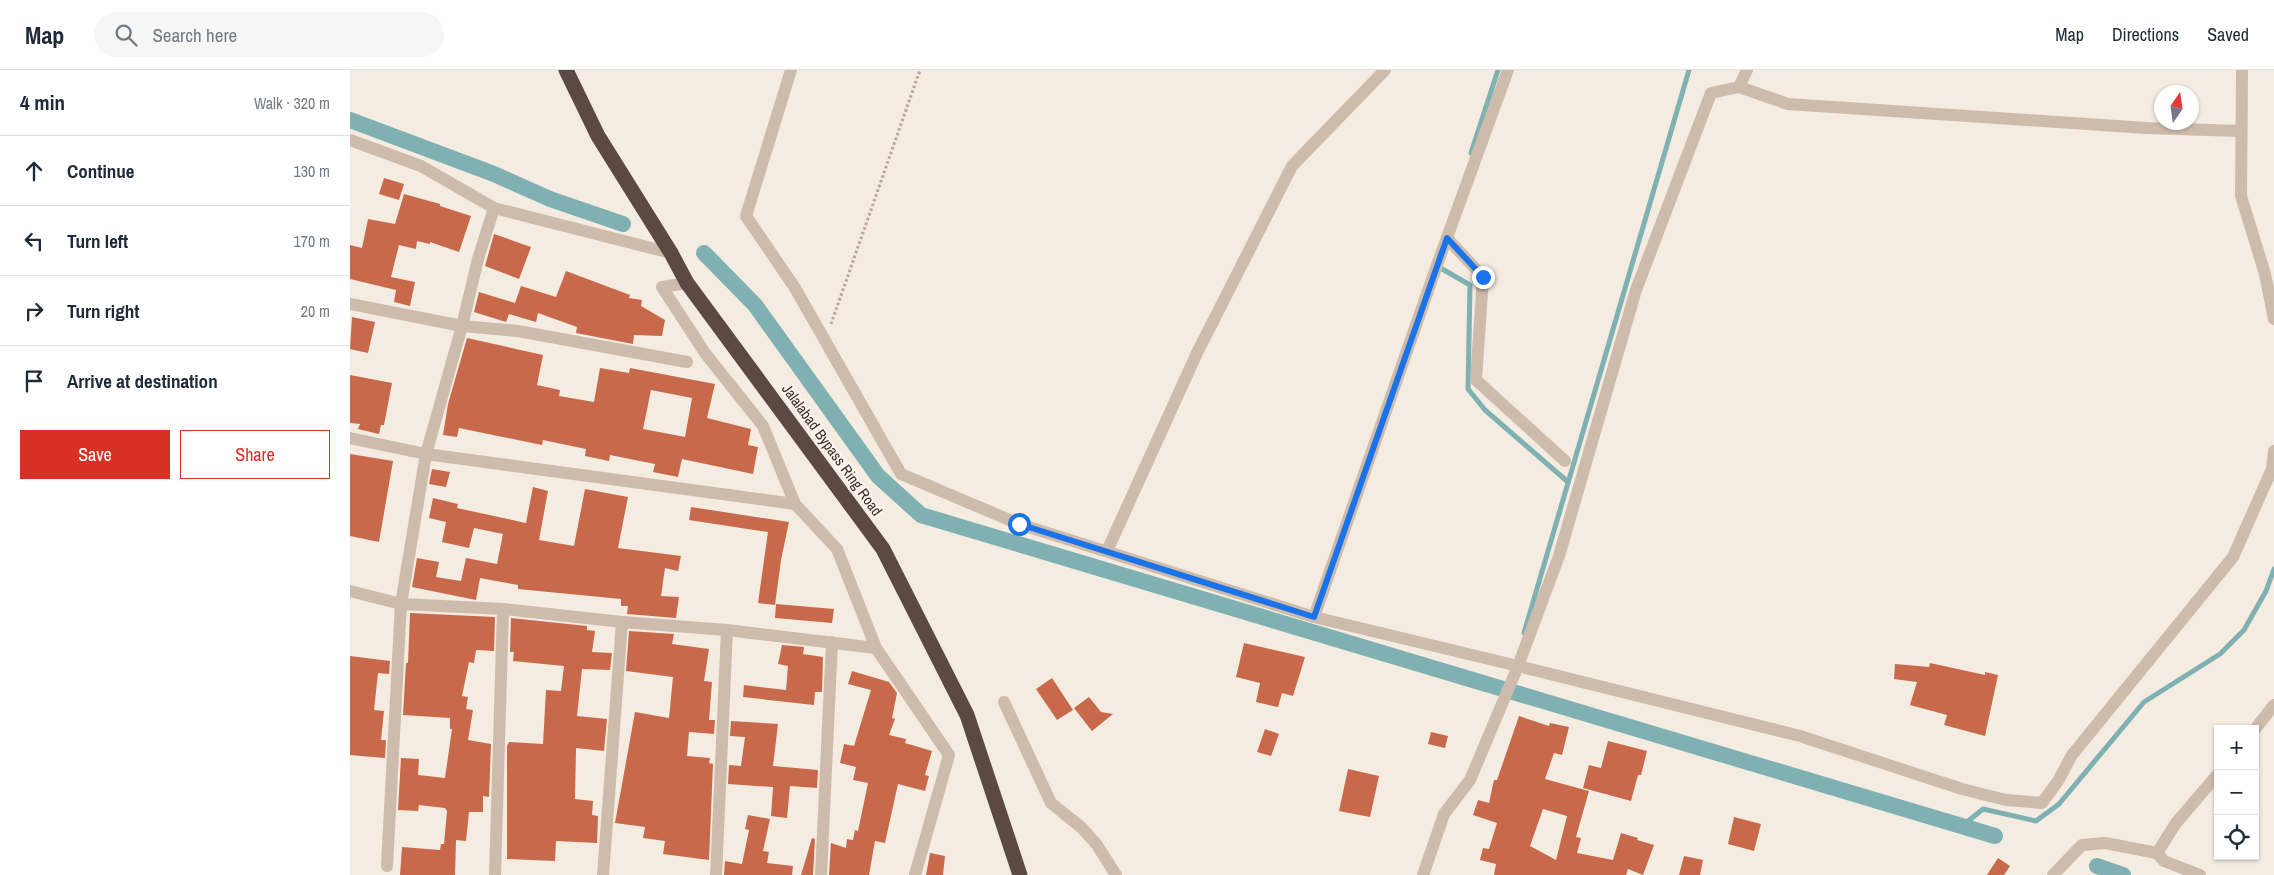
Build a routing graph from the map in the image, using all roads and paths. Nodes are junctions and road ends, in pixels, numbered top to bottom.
1 (566, 70) edge
2 (790, 70) edge
3 (920, 70) edge
4 (1385, 70) edge
5 (1508, 70) edge
6 (1747, 70) edge
7 (2242, 70) edge
8 (1739, 87) junction
9 (2241, 131) junction
10 (350, 140) edge
11 (494, 208) junction
12 (1447, 238) junction
13 (671, 253) junction
14 (687, 283) junction
15 (350, 304) edge
16 (2274, 319) edge
17 (462, 326) junction
18 (825, 341) junction
19 (687, 362) dead end
20 (350, 438) edge
21 (2274, 451) edge
22 (426, 454) junction
23 (1565, 461) dead end
24 (795, 504) junction
25 (1107, 551) junction
26 (350, 591) edge
27 (401, 604) junction
28 (504, 609) junction
29 (1314, 617) junction
30 (622, 622) junction
31 (727, 630) junction
32 (832, 642) junction
33 (876, 648) junction
34 (1518, 666) junction
35 (1004, 702) dead end
36 (2274, 705) edge
37 (2258, 725) edge
38 (2214, 779) edge
39 (2157, 853) junction
40 (387, 866) dead end
41 (494, 875) edge
42 (603, 875) edge
43 (716, 875) edge
44 (821, 875) edge
45 (915, 875) edge
46 (1020, 875) edge
47 (1116, 875) edge
48 (1424, 875) edge
49 (2053, 875) edge
50 (2200, 875) edge

1 - 13 highway, Jalalabad Bypass Ring Road
2 - 18 street
3 - 18 path
4 - 25 street
5 - 12 street
6 - 8 street
7 - 9 street
8 - 9 street
8 - 34 street
9 - 16 street
10 - 11 street
11 - 13 street
11 - 17 street
12 - 23 street
12 - 29 street
13 - 14 highway, Jalalabad Bypass Ring Road
14 - 24 street
14 - 46 highway, Jalalabad Bypass Ring Road
15 - 17 street
17 - 19 street
17 - 22 street
18 - 25 street
20 - 22 street
21 - 34 street
22 - 24 street
22 - 27 street
24 - 33 street
25 - 29 street
26 - 27 street
27 - 28 street
27 - 40 street
28 - 30 street
28 - 41 street
29 - 34 street
30 - 31 street
30 - 42 street
31 - 32 street
31 - 43 street
32 - 33 street
32 - 44 street
33 - 45 street
34 - 48 street
35 - 47 street
36 - 37 street
38 - 39 street
39 - 49 street
39 - 50 street

